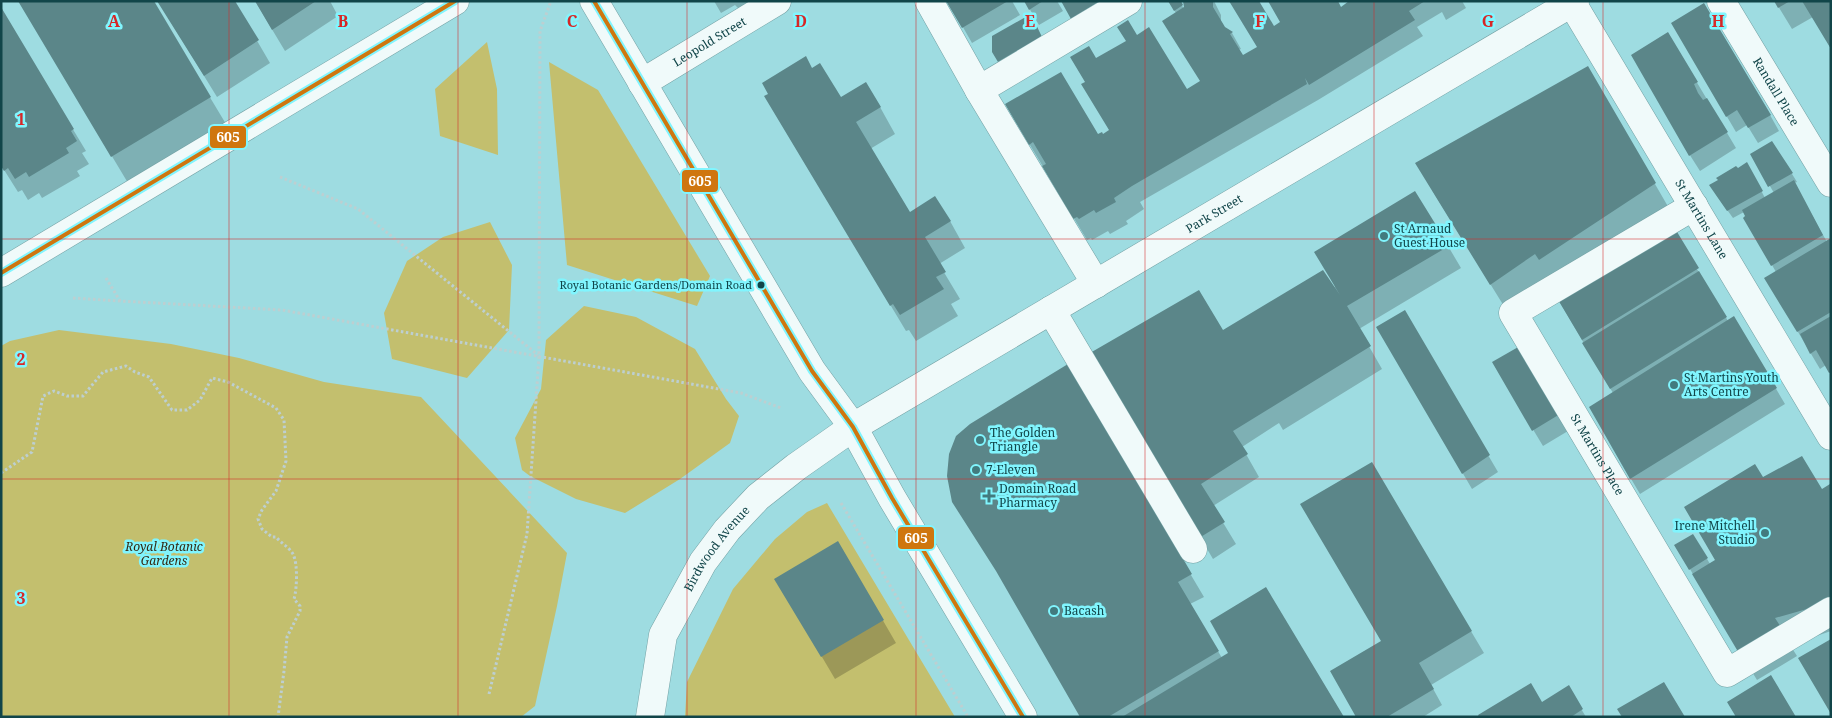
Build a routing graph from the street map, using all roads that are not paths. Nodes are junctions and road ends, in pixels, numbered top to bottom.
1 (455, 1) edge
2 (594, 1) edge
3 (778, 1) edge
4 (929, 1) edge
5 (1128, 1) edge
6 (1721, 1) edge
7 (1574, 2) edge
8 (642, 83) junction
9 (978, 90) junction
10 (1831, 183) edge
11 (1694, 206) junction
12 (5, 263) edge
13 (1096, 284) junction
14 (1050, 310) junction
15 (852, 427) junction
16 (1831, 436) edge
17 (1193, 549) dead end
18 (1831, 612) edge
19 (650, 717) edge
20 (1023, 717) edge

1 - 12 street
2 - 8 street
3 - 8 street, Leopold Street
4 - 9 street
5 - 9 street
6 - 10 street, Randall Place
7 - 11 street, St Martins Lane
7 - 13 street, Park Street
8 - 15 street
9 - 13 street
11 - 16 street, St Martins Lane
11 - 18 street, St Martins Place
13 - 14 street, Park Street
14 - 15 street, Park Street
14 - 17 street
15 - 19 street, Birdwood Avenue
15 - 20 street

